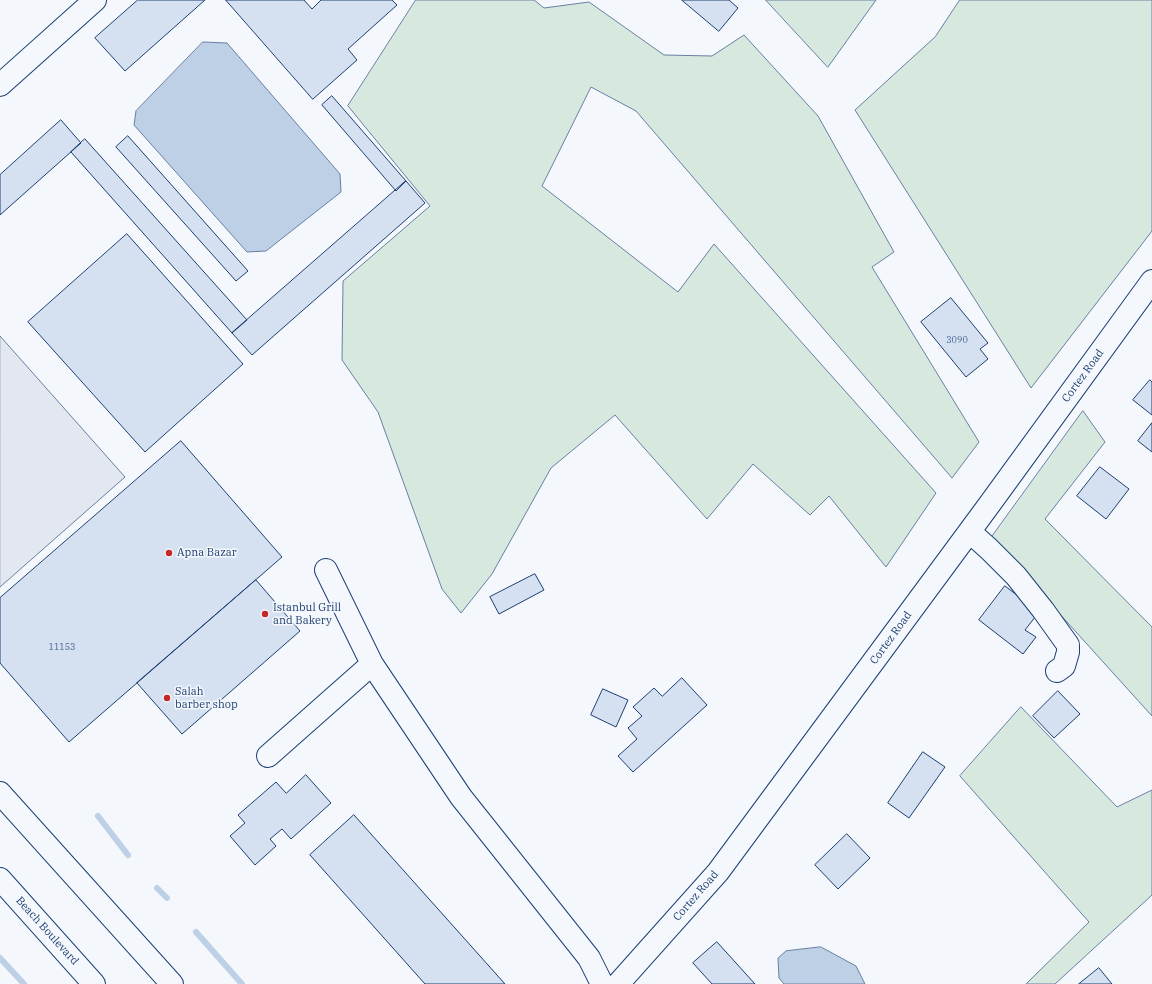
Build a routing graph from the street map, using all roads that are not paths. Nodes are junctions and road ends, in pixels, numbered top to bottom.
1 (95, 0) edge
2 (0, 85) edge
3 (1152, 281) edge
4 (970, 532) junction
5 (326, 570) dead end
6 (372, 664) junction
7 (1057, 671) dead end
8 (268, 756) dead end
9 (0, 793) edge
10 (0, 879) edge
11 (85, 981) edge
12 (172, 984) edge
13 (602, 984) edge
14 (618, 984) edge

1 - 2 main road
3 - 4 main road, Cortez Road
4 - 7 main road
4 - 14 main road, Cortez Road
5 - 6 main road
6 - 8 main road
6 - 13 main road
9 - 12 main road
10 - 11 main road, Beach Boulevard

